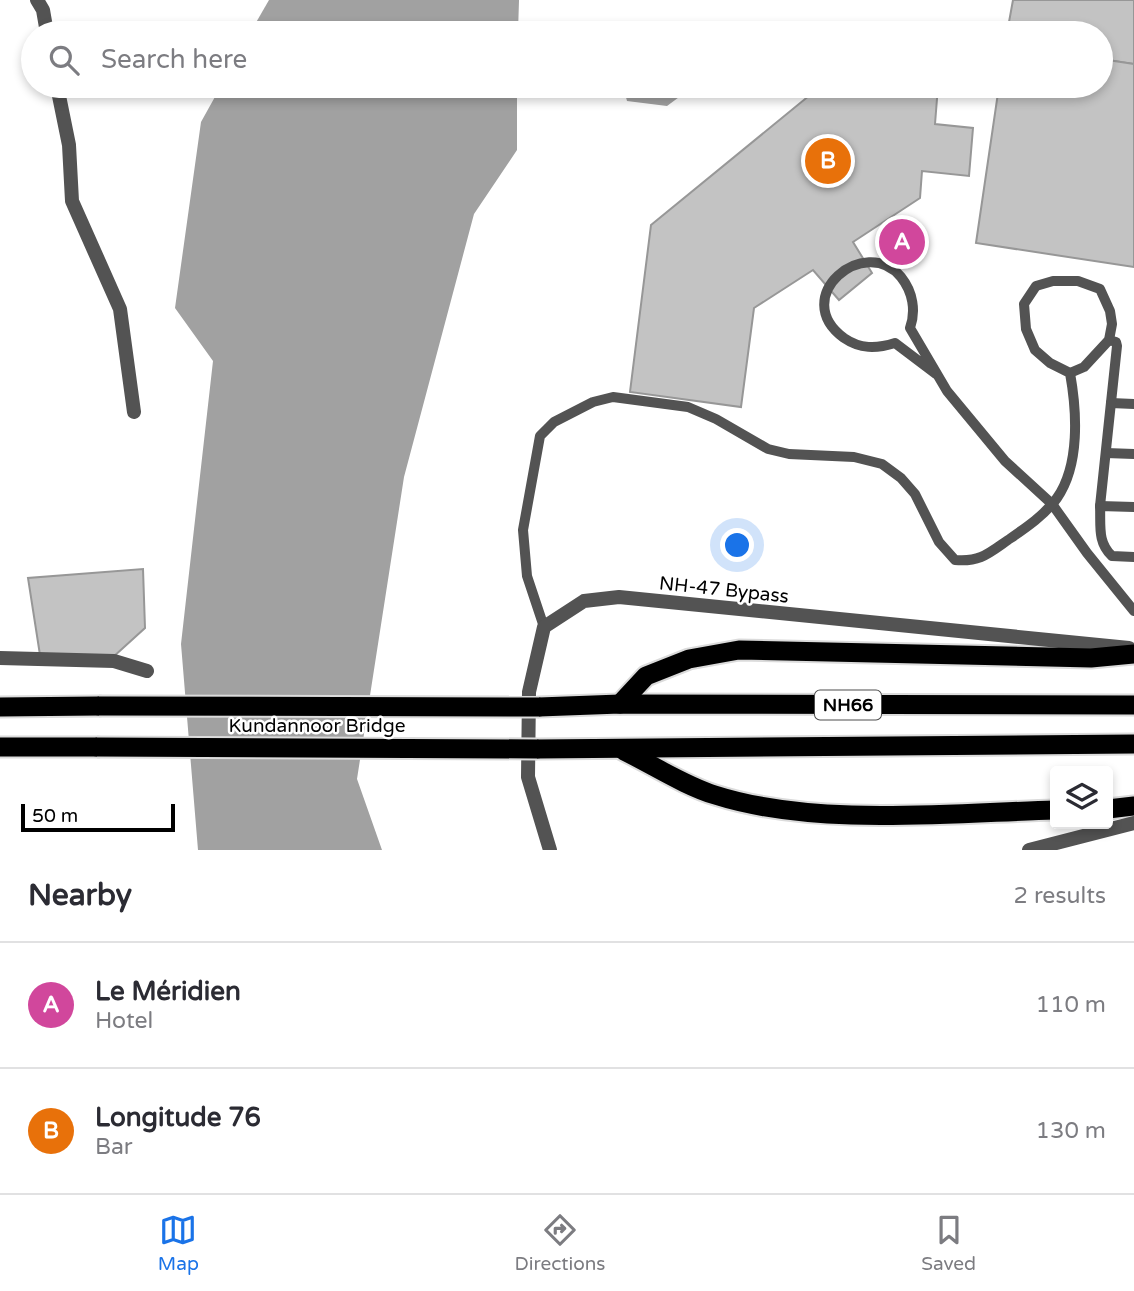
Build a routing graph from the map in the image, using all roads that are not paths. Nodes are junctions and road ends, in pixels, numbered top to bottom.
1 (37, 0) edge
2 (45, 21) edge
3 (59, 98) edge
4 (1109, 340) junction
5 (1070, 373) junction
6 (936, 374) junction
7 (1111, 403) junction
8 (1134, 404) edge
9 (134, 412) dead end
10 (1106, 453) junction
11 (1134, 454) edge
12 (1052, 504) junction
13 (1100, 506) junction
14 (1134, 507) edge
15 (1134, 556) edge
16 (1134, 611) edge
17 (544, 626) junction
18 (1134, 648) edge
19 (1134, 654) edge
20 (0, 659) edge
21 (147, 671) dead end
22 (620, 704) junction
23 (1134, 705) edge
24 (0, 707) edge
25 (1134, 744) edge
26 (0, 747) edge
27 (619, 748) junction
28 (1134, 806) edge
29 (1113, 808) edge
30 (1050, 810) edge
31 (1134, 824) edge
32 (1072, 845) edge
33 (550, 850) edge
34 (1029, 850) edge

1 - 2 street
3 - 9 street
4 - 5 lane
4 - 5 lane
4 - 7 lane
5 - 12 lane
6 - 6 lane
6 - 12 lane
7 - 8 lane
7 - 10 lane
10 - 11 lane
10 - 13 lane
12 - 16 lane
12 - 17 lane
13 - 14 lane
13 - 15 lane
17 - 18 street, NH-47 Bypass
17 - 33 street
19 - 22 highway
20 - 21 street
22 - 23 highway, NH66
22 - 24 highway, Kundannoor Bridge / NH66, bridge
25 - 27 highway, NH66
26 - 27 highway, Kundannoor Bridge / NH66, bridge
27 - 30 highway
28 - 29 highway
31 - 32 street
32 - 34 street

